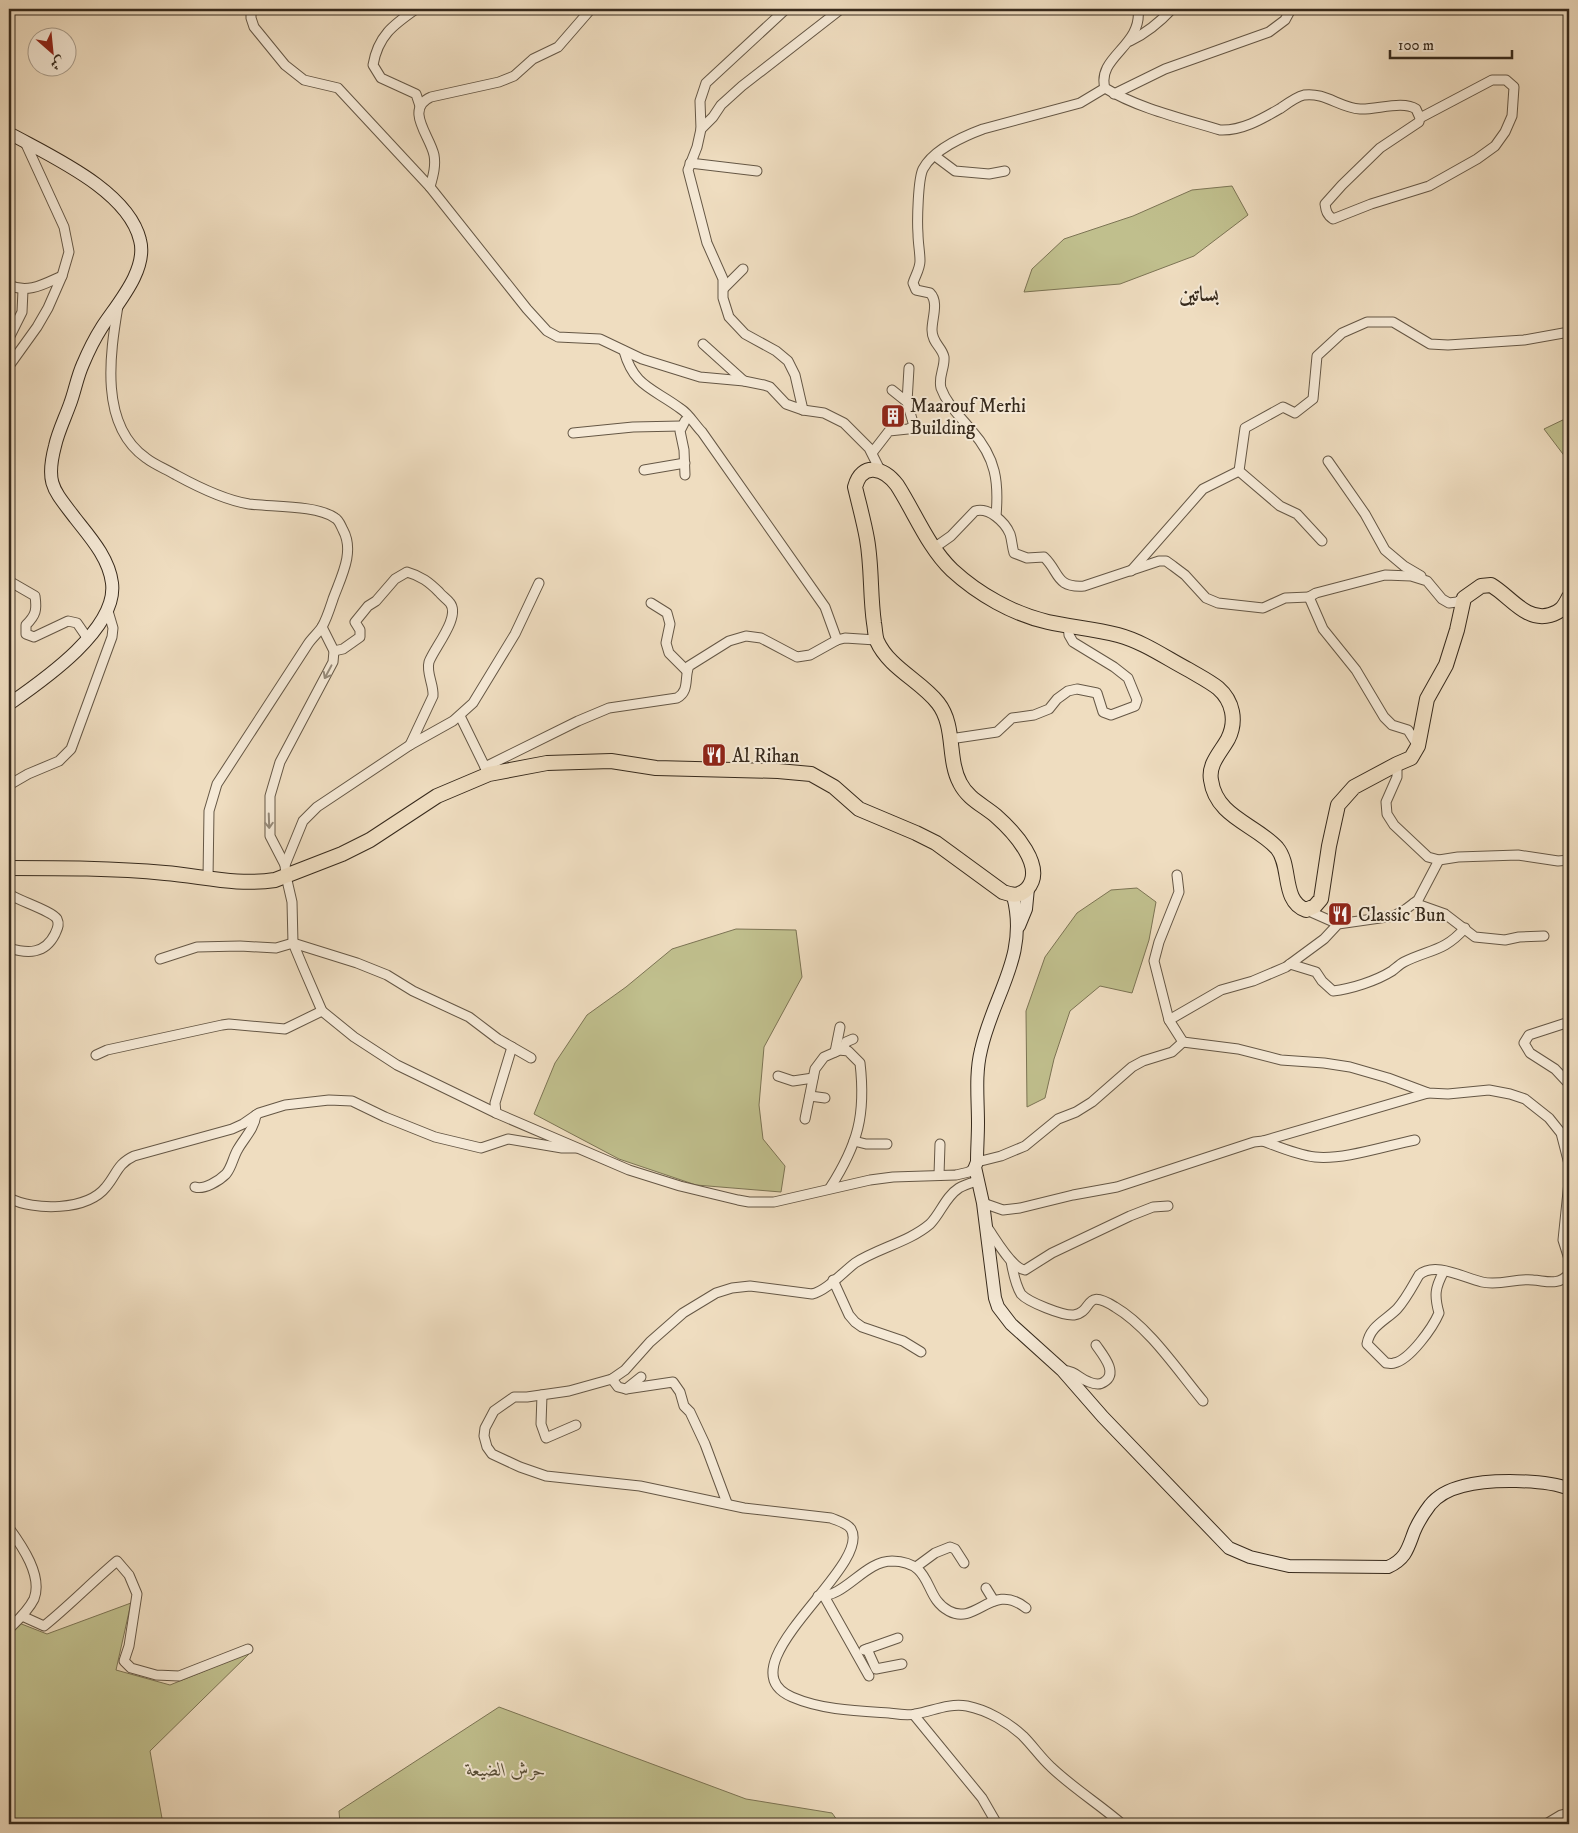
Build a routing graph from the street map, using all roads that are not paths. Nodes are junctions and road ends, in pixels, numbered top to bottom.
1 (252, 9) edge
2 (416, 9) edge
3 (591, 9) edge
4 (786, 9) edge
5 (841, 9) edge
6 (1138, 9) edge
7 (1172, 9) edge
8 (1291, 9) edge
9 (1130, 40) junction
10 (1105, 88) junction
11 (1114, 94) junction
12 (420, 106) junction
13 (1420, 118) junction
14 (701, 129) junction
15 (9, 133) edge
16 (25, 142) junction
17 (935, 156) junction
18 (690, 162) junction
19 (1005, 171) dead end
20 (757, 172) dead end
21 (430, 187) junction
22 (744, 269) dead end
23 (62, 276) junction
24 (9, 285) edge
25 (724, 288) junction
26 (23, 290) junction
27 (119, 304) junction
28 (1569, 332) edge
29 (9, 338) edge
30 (703, 344) dead end
31 (624, 351) junction
32 (9, 366) edge
33 (910, 368) dead end
34 (744, 381) junction
35 (892, 390) dead end
36 (906, 402) junction
37 (803, 410) junction
38 (690, 418) junction
39 (681, 426) junction
40 (573, 433) dead end
41 (872, 453) junction
42 (1328, 461) dead end
43 (685, 463) junction
44 (644, 470) dead end
45 (880, 470) junction
46 (1239, 471) junction
47 (685, 475) dead end
48 (996, 516) junction
49 (1322, 541) dead end
50 (934, 548) junction
51 (1130, 572) junction
52 (1427, 580) junction
53 (9, 581) edge
54 (539, 582) dead end
55 (1309, 597) junction
56 (1569, 597) edge
57 (1464, 598) junction
58 (650, 603) dead end
59 (108, 611) junction
60 (1068, 625) junction
61 (322, 627) junction
62 (88, 639) junction
63 (837, 640) junction
64 (876, 640) junction
65 (334, 651) junction
66 (687, 671) junction
67 (9, 704) edge
68 (460, 716) junction
69 (950, 739) junction
70 (410, 745) junction
71 (1418, 746) junction
72 (1396, 764) junction
73 (487, 770) junction
74 (9, 785) edge
75 (1439, 860) junction
76 (1569, 860) edge
77 (9, 868) edge
78 (285, 871) junction
79 (1177, 875) dead end
80 (208, 878) junction
81 (1028, 888) junction
82 (9, 894) edge
83 (1013, 896) junction
84 (1414, 903) junction
85 (1298, 907) junction
86 (1338, 924) junction
87 (1018, 928) junction
88 (1465, 928) junction
89 (1544, 936) dead end
90 (293, 943) junction
91 (9, 948) edge
92 (160, 959) dead end
93 (1290, 964) junction
94 (322, 1011) junction
95 (1170, 1020) junction
96 (1569, 1022) edge
97 (840, 1027) dead end
98 (853, 1039) dead end
99 (1183, 1042) junction
100 (512, 1047) junction
101 (839, 1051) junction
102 (96, 1055) dead end
103 (531, 1058) dead end
104 (778, 1076) dead end
105 (813, 1078) junction
106 (1569, 1084) edge
107 (1428, 1093) junction
108 (810, 1096) junction
109 (824, 1098) dead end
110 (496, 1113) junction
111 (256, 1115) junction
112 (805, 1119) dead end
113 (1415, 1140) dead end
114 (1263, 1141) junction
115 (854, 1142) junction
116 (887, 1144) dead end
117 (940, 1144) dead end
118 (580, 1148) junction
119 (976, 1164) junction
120 (1569, 1164) edge
121 (939, 1175) junction
122 (977, 1181) junction
123 (195, 1187) dead end
124 (830, 1188) junction
125 (1569, 1188) edge
126 (9, 1198) edge
127 (983, 1203) junction
128 (1168, 1206) dead end
129 (986, 1225) junction
130 (1569, 1259) edge
131 (1012, 1261) junction
132 (1444, 1271) junction
133 (1569, 1274) edge
134 (833, 1280) junction
135 (1096, 1345) dead end
136 (921, 1352) dead end
137 (1062, 1370) junction
138 (641, 1376) dead end
139 (612, 1380) junction
140 (626, 1389) junction
141 (542, 1395) junction
142 (1203, 1401) dead end
143 (576, 1425) dead end
144 (1569, 1489) edge
145 (727, 1504) junction
146 (9, 1528) edge
147 (964, 1563) dead end
148 (916, 1567) junction
149 (986, 1588) dead end
150 (821, 1596) junction
151 (994, 1601) junction
152 (1026, 1608) dead end
153 (22, 1616) junction
154 (9, 1629) edge
155 (898, 1638) dead end
156 (248, 1649) dead end
157 (867, 1649) junction
158 (856, 1653) junction
159 (902, 1664) dead end
160 (869, 1676) dead end
161 (914, 1715) junction
162 (1569, 1813) edge
163 (997, 1824) edge
164 (1122, 1824) edge
165 (1546, 1824) edge

1 - 21 street
2 - 12 street
3 - 12 street
4 - 14 street
5 - 14 street
6 - 9 street
7 - 9 street
8 - 11 street
9 - 10 street
10 - 11 street
10 - 17 street
11 - 13 street
12 - 21 street
13 - 13 street
14 - 18 street
15 - 16 street
16 - 23 street
16 - 27 street
17 - 19 street
17 - 48 street
18 - 20 street
18 - 25 street
21 - 31 street
22 - 25 street
23 - 26 street
23 - 32 street
24 - 26 street
25 - 37 street
26 - 29 street
27 - 59 street
27 - 61 street
28 - 46 street
30 - 34 street
31 - 34 street
31 - 38 street
33 - 36 street
34 - 37 street
35 - 36 street
36 - 41 street
37 - 41 street
38 - 39 street
38 - 63 street
39 - 40 street
39 - 43 street
41 - 45 street
42 - 52 street
43 - 44 street
43 - 47 street
45 - 50 main road
45 - 64 main road
46 - 49 street
46 - 51 street
48 - 50 street
48 - 51 street
50 - 60 main road
51 - 55 street
52 - 55 street
52 - 57 street
53 - 62 street
54 - 68 street
55 - 71 street
56 - 57 main road
57 - 71 main road
58 - 66 street
59 - 62 street
59 - 74 street
60 - 69 street
60 - 85 main road
61 - 65 street
61 - 80 street
62 - 67 street
63 - 64 street
63 - 66 street
64 - 69 main road
65 - 70 street
65 -> 78 street
66 - 73 street
68 - 70 street
68 - 73 street
69 - 81 main road
70 - 78 street
71 - 72 main road
72 - 75 street
72 - 85 main road
73 - 78 main road
73 - 83 main road
75 - 76 street
75 - 84 street
77 - 80 main road
78 - 80 main road
78 - 90 street
79 - 95 street
81 - 83 main road
81 - 87 street
82 - 91 street
83 - 87 street
84 - 86 street
84 - 88 street
85 - 86 street
86 - 93 street
87 - 119 street
88 - 89 street
88 - 93 street
90 - 92 street
90 - 94 street
90 - 100 street
93 - 95 street
94 - 102 street
94 - 110 street
95 - 99 street
96 - 106 street
97 - 101 street
98 - 101 street
99 - 107 street
99 - 119 street
100 - 103 street
100 - 110 street
101 - 105 street
101 - 115 street
104 - 105 street
105 - 108 street
107 - 114 street
107 - 120 street
108 - 109 street
108 - 112 street
110 - 118 street
111 - 118 street
111 - 123 street
111 - 126 street
113 - 114 street
114 - 127 street
115 - 116 street
115 - 124 street
117 - 121 street
118 - 124 street
119 - 121 street
119 - 122 street
121 - 124 street
122 - 127 street
122 - 134 street
125 - 130 street
127 - 129 street
128 - 131 street
129 - 131 street
129 - 137 street
131 - 142 street
132 - 132 street
132 - 133 street
134 - 136 street
134 - 139 street
135 - 137 street
137 - 144 street
138 - 140 street
139 - 140 street
139 - 141 street
140 - 145 street
141 - 143 street
141 - 145 street
145 - 150 street
146 - 153 street
147 - 148 street
148 - 150 street
148 - 151 street
149 - 151 street
150 - 158 street
150 - 161 street
151 - 152 street
153 - 154 street
153 - 156 street
155 - 157 street
157 - 158 street
157 - 159 street
158 - 160 street
161 - 163 street
161 - 164 street
162 - 165 street

